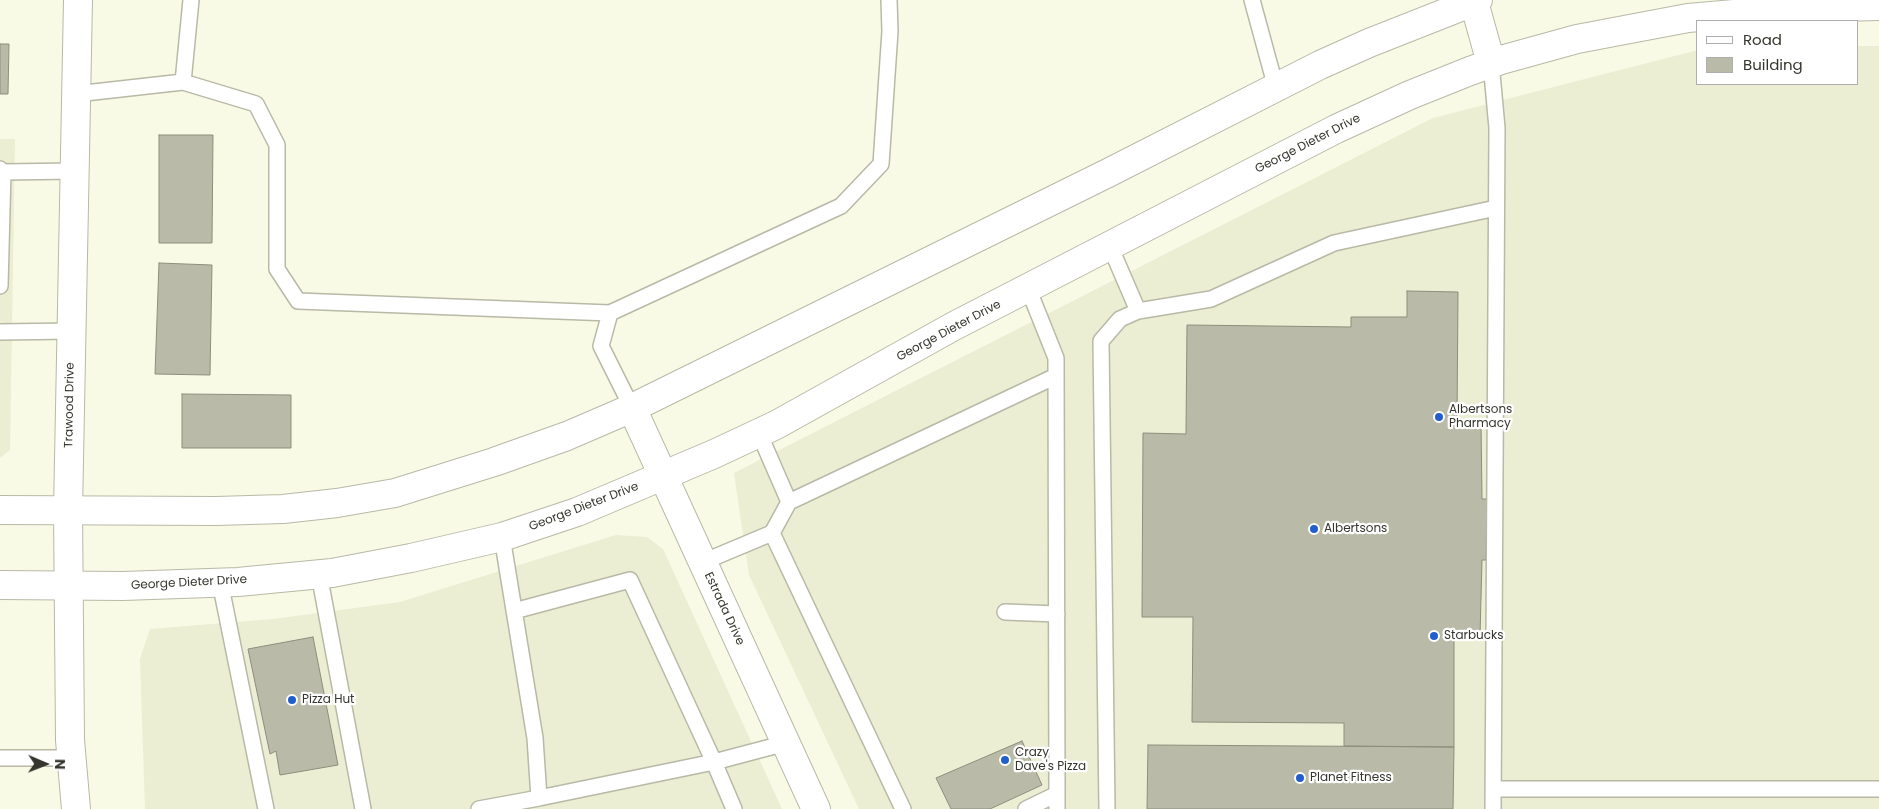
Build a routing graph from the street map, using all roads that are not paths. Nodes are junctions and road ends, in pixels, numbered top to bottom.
1 (78, 0) edge
2 (191, 0) edge
3 (889, 0) edge
4 (1252, 0) edge
5 (1475, 0) edge
6 (1879, 6) edge
7 (1491, 63) junction
8 (183, 82) junction
9 (1276, 88) junction
10 (76, 94) junction
11 (2, 170) edge
12 (75, 171) junction
13 (1496, 208) junction
14 (1110, 246) junction
15 (0, 286) edge
16 (1028, 288) junction
17 (1138, 311) junction
18 (610, 313) junction
19 (72, 331) junction
20 (0, 332) edge
21 (1056, 376) junction
22 (632, 408) junction
23 (759, 433) junction
24 (663, 476) junction
25 (789, 502) junction
26 (0, 510) edge
27 (68, 511) junction
28 (772, 533) junction
29 (502, 537) junction
30 (703, 562) junction
31 (319, 574) junction
32 (220, 582) junction
33 (0, 585) edge
34 (68, 585) junction
35 (514, 612) junction
36 (1005, 612) dead end
37 (1056, 614) junction
38 (786, 743) junction
39 (0, 758) edge
40 (72, 758) junction
41 (714, 762) junction
42 (1493, 789) junction
43 (1879, 789) edge
44 (1057, 794) junction
45 (539, 798) junction
46 (76, 809) edge
47 (266, 809) edge
48 (363, 809) edge
49 (479, 809) edge
50 (734, 809) edge
51 (816, 809) edge
52 (902, 809) edge
53 (1026, 809) edge
54 (1057, 809) edge
55 (1107, 809) edge
56 (1493, 809) edge

1 - 10 main road, Trawood Drive
2 - 8 lane
3 - 18 lane
4 - 9 lane
5 - 7 main road
5 - 9 main road
6 - 7 main road, George Dieter Drive
7 - 13 lane
7 - 14 main road, George Dieter Drive
8 - 10 lane
8 - 18 lane
9 - 22 main road
10 - 12 main road, Trawood Drive
11 - 12 lane
11 - 15 lane
12 - 19 main road, Trawood Drive
13 - 17 lane
13 - 42 lane
14 - 16 main road, George Dieter Drive
14 - 17 lane
16 - 21 lane
16 - 23 main road, George Dieter Drive
17 - 55 lane
18 - 22 lane
19 - 20 lane
19 - 27 main road, Trawood Drive
21 - 25 lane
21 - 37 lane
22 - 24 main road, Estrada Drive
22 - 27 main road
23 - 24 main road, George Dieter Drive
23 - 25 lane
24 - 29 main road, George Dieter Drive
24 - 30 main road, Estrada Drive
25 - 28 lane
26 - 27 main road
27 - 34 main road, Trawood Drive
28 - 30 lane
28 - 52 lane
29 - 31 main road, George Dieter Drive
29 - 35 lane
30 - 38 main road, Estrada Drive
31 - 32 main road, George Dieter Drive
31 - 48 lane
32 - 34 main road, George Dieter Drive
32 - 47 lane
33 - 34 main road, George Dieter Drive
34 - 40 main road, Trawood Drive
35 - 41 lane
35 - 45 lane
36 - 37 lane
37 - 44 lane
38 - 41 lane
38 - 51 main road, Estrada Drive
39 - 40 lane
40 - 46 main road, Trawood Drive
41 - 45 lane
41 - 50 lane
42 - 43 lane
42 - 56 lane
44 - 53 lane
44 - 54 lane
45 - 49 lane

